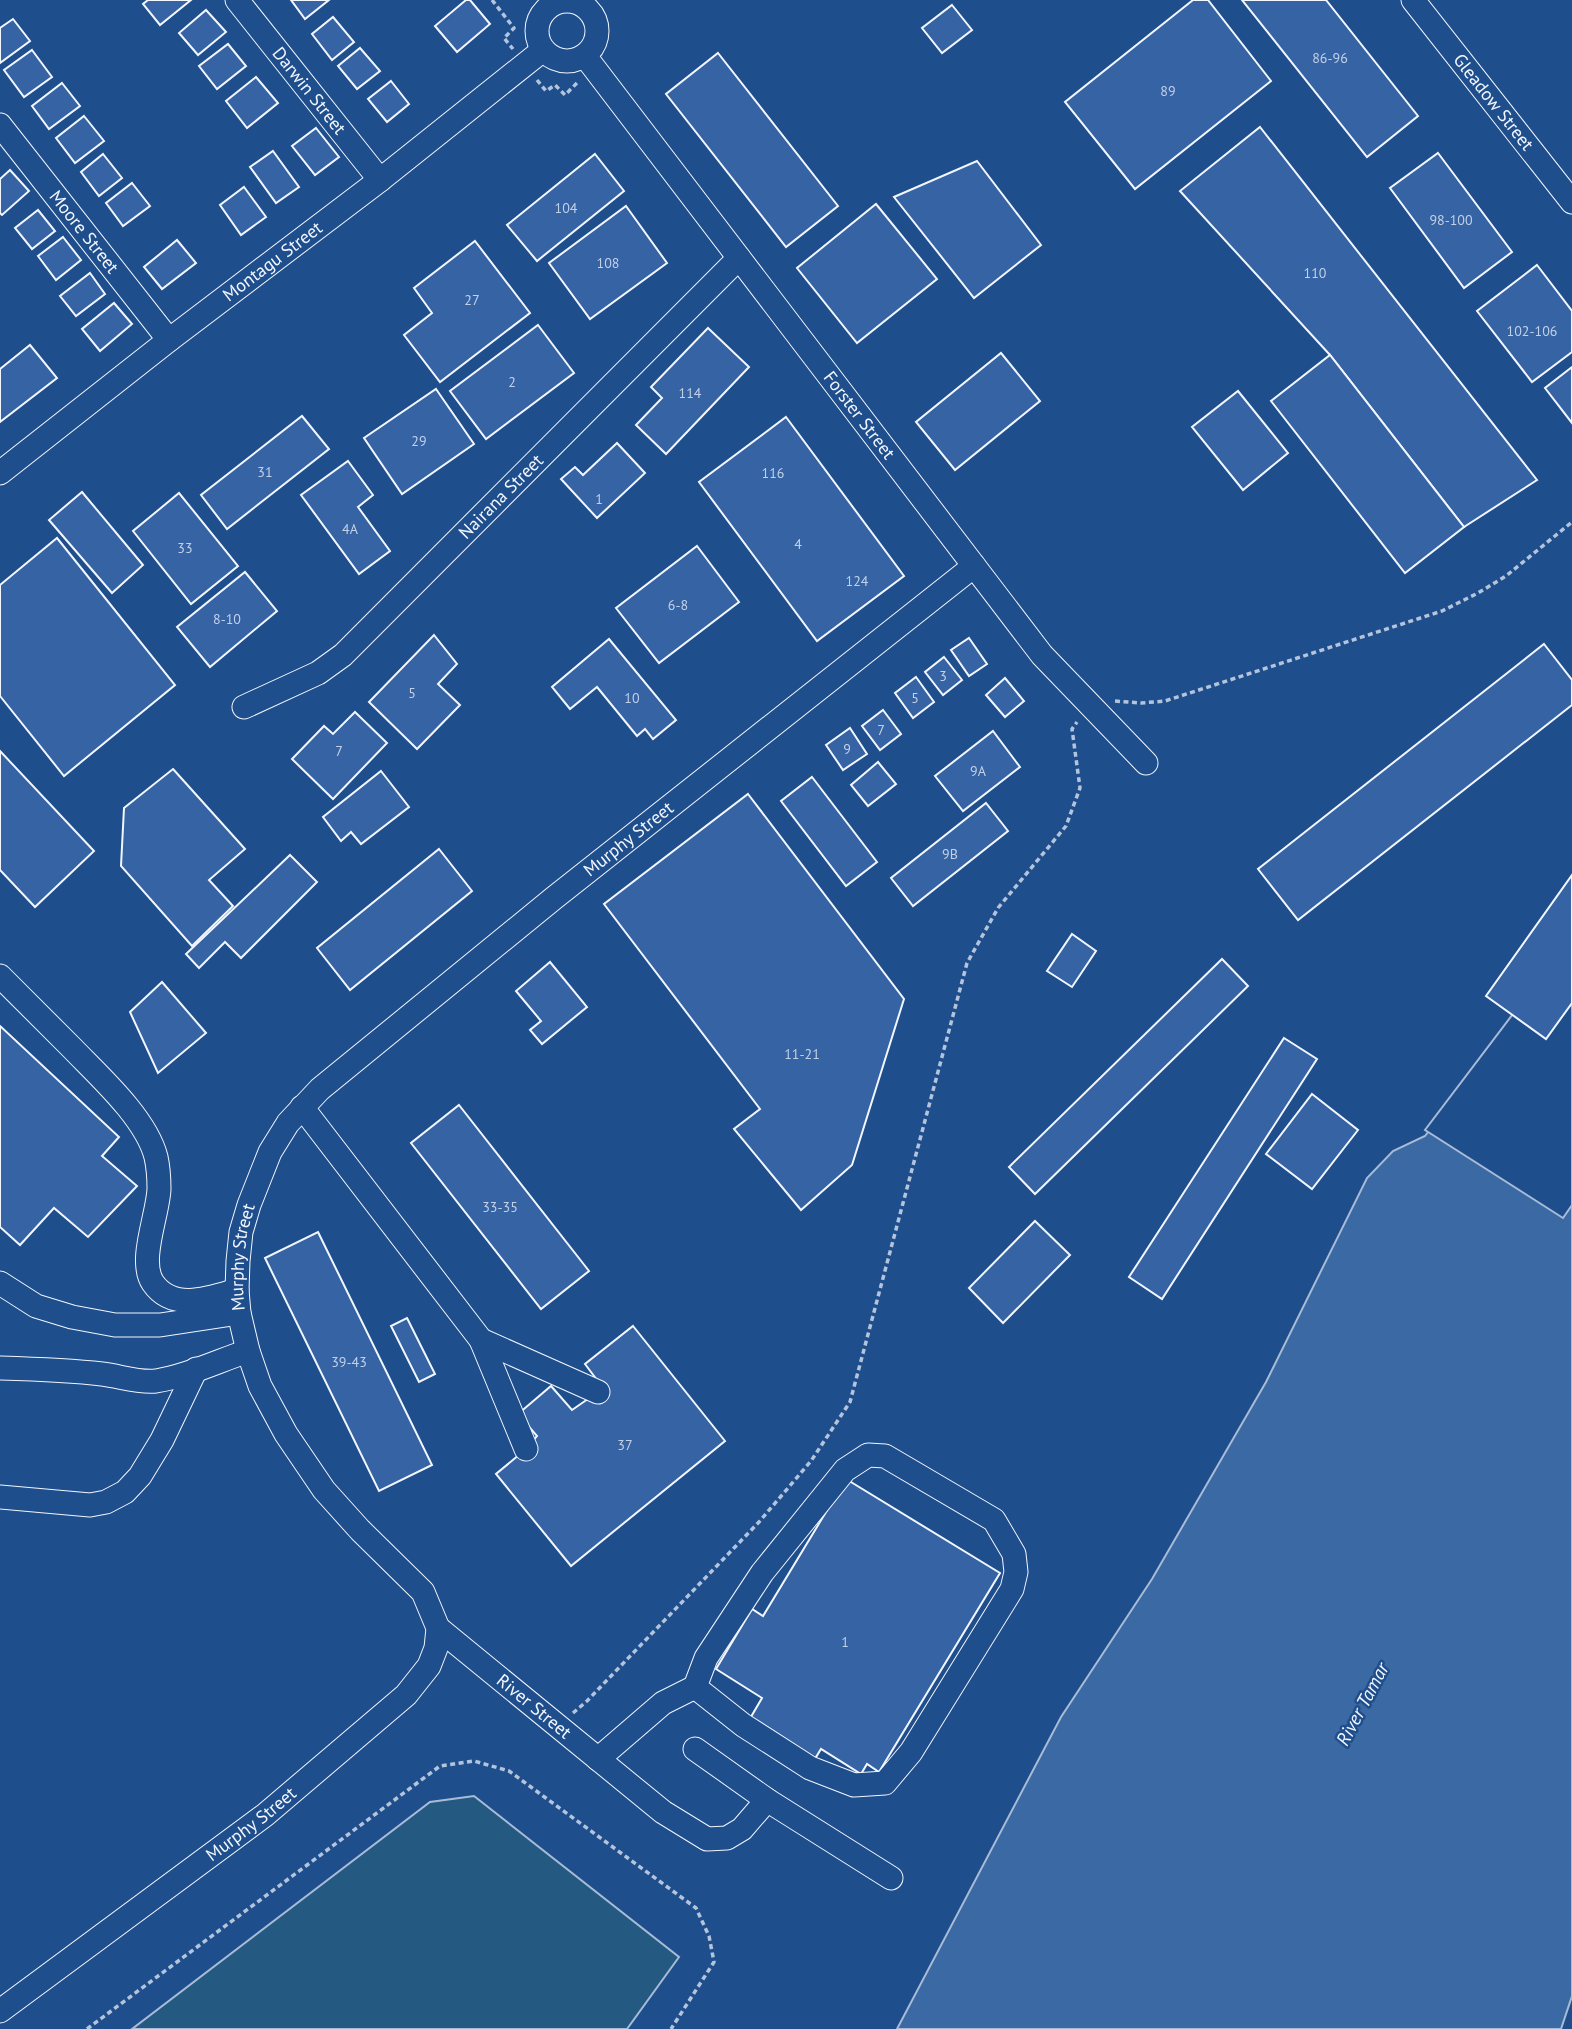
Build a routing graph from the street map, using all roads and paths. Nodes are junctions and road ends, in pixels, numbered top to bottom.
1 (237, 0) edge
2 (1413, 0) edge
3 (543, 4) edge
4 (599, 6) edge
5 (543, 50) junction
6 (584, 56) junction
7 (0, 125) edge
8 (380, 180) junction
9 (1572, 202) edge
10 (739, 258) junction
11 (169, 340) junction
12 (0, 473) edge
13 (1572, 522) edge
14 (975, 566) junction
15 (1088, 703) junction
16 (244, 707) dead end
17 (1146, 763) dead end
18 (0, 976) edge
19 (302, 1107) junction
20 (0, 1283) edge
21 (237, 1290) junction
22 (239, 1313) junction
23 (481, 1340) junction
24 (248, 1351) junction
25 (0, 1368) edge
26 (197, 1369) junction
27 (598, 1392) dead end
28 (526, 1449) dead end
29 (0, 1497) edge
30 (438, 1628) junction
31 (695, 1687) junction
32 (558, 1726) junction
33 (695, 1749) dead end
34 (598, 1759) junction
35 (767, 1800) junction
36 (891, 1878) dead end
37 (0, 2011) edge
38 (87, 2029) edge
39 (671, 2029) edge

1 - 8 street, Darwin Street
2 - 9 street, Gleadow Street
3 - 4 street
3 - 5 street
4 - 6 street
5 - 6 street
5 - 8 street, Montagu Street
6 - 10 street, Forster Street
7 - 11 street, Moore Street
8 - 11 street, Montagu Street
10 - 14 street, Forster Street
10 - 16 street, Nairana Street
11 - 12 street, Montagu Street
13 - 15 path
14 - 15 street, Forster Street
14 - 19 street, Murphy Street
15 - 17 street, Forster Street
15 - 32 path
18 - 21 street
19 - 21 street, Murphy Street
19 - 23 street
20 - 22 street
21 - 22 street, Murphy Street
22 - 24 street, Murphy Street
23 - 27 street
23 - 28 street
24 - 26 street
24 - 30 street, Murphy Street
25 - 26 street
26 - 29 street
30 - 32 street, River Street
30 - 37 street, Murphy Street
31 - 31 street
31 - 34 street
32 - 34 street, River Street
33 - 35 street
34 - 35 street, River Street
35 - 36 street
38 - 39 path

